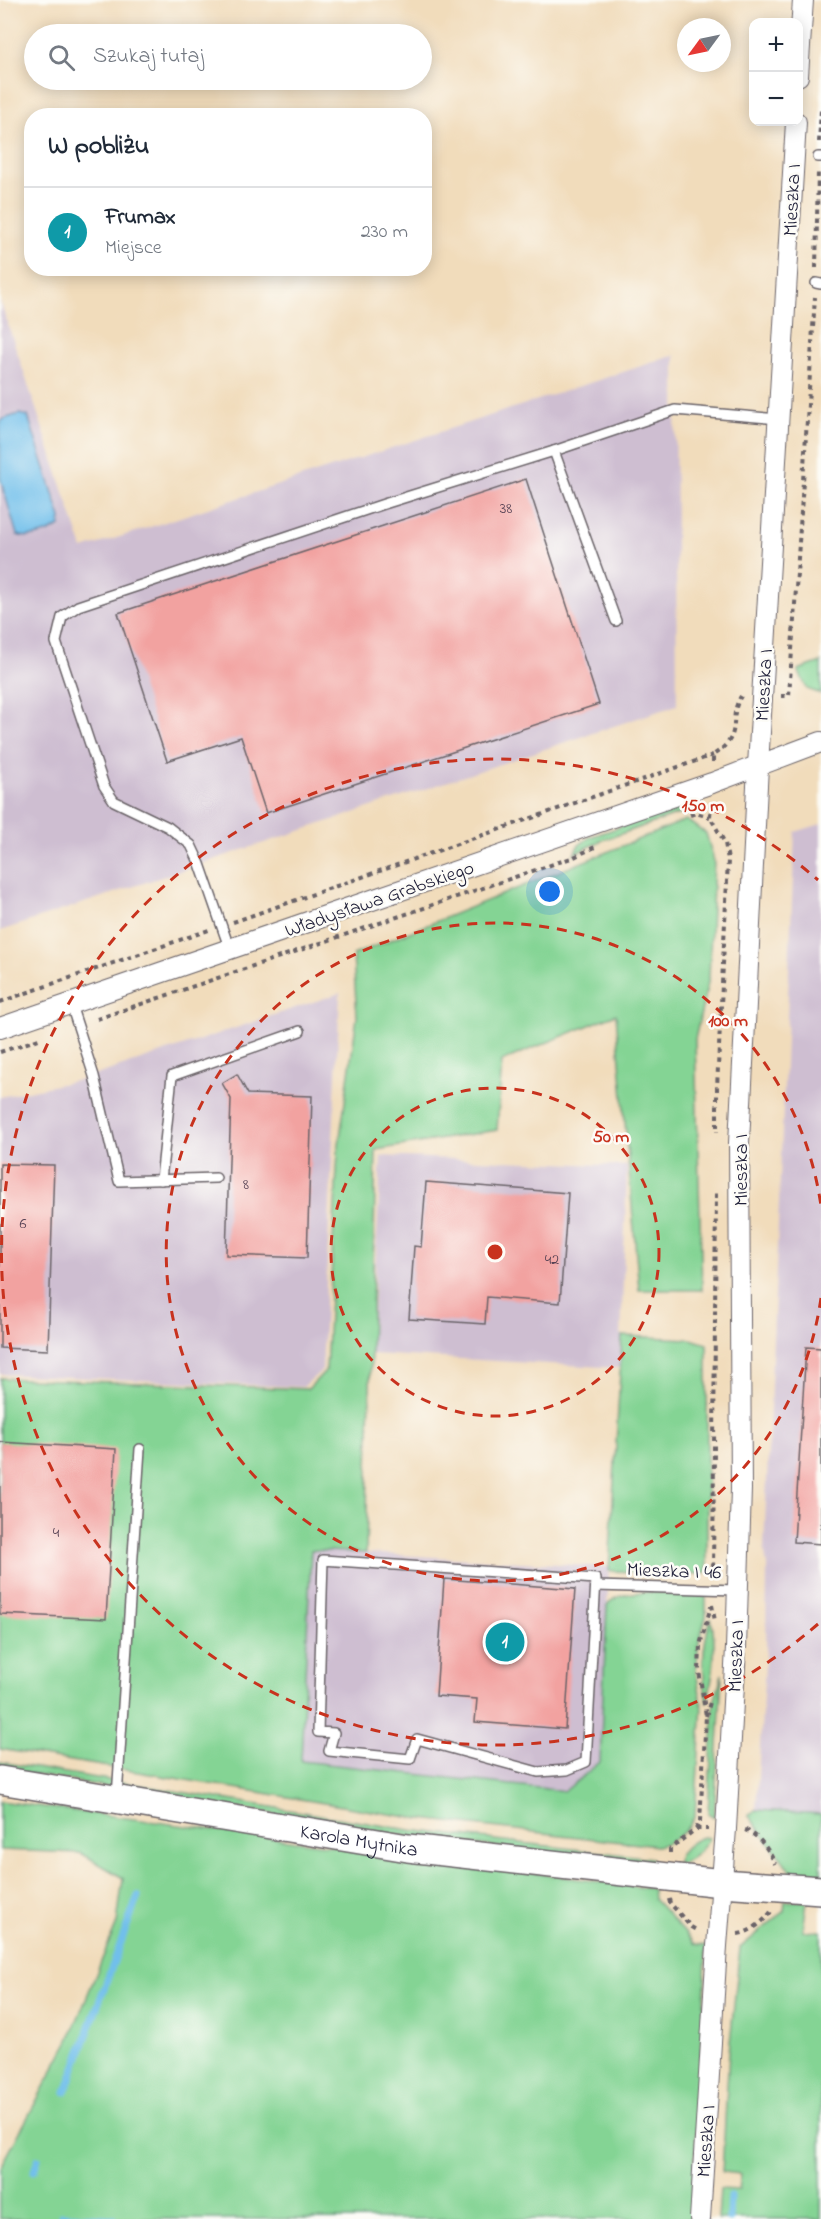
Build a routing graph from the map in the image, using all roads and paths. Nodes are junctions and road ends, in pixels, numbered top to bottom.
1 (803, 0) edge
2 (798, 72) edge
3 (821, 109) edge
4 (796, 126) edge
5 (819, 157) edge
6 (818, 283) edge
7 (779, 419) junction
8 (554, 451) junction
9 (616, 621) dead end
10 (789, 696) dead end
11 (821, 742) edge
12 (713, 755) dead end
13 (758, 766) junction
14 (688, 815) dead end
15 (710, 817) dead end
16 (604, 843) dead end
17 (221, 926) junction
18 (230, 950) junction
19 (0, 1002) edge
20 (71, 1005) junction
21 (78, 1025) junction
22 (0, 1028) edge
23 (300, 1031) dead end
24 (0, 1052) edge
25 (216, 1178) dead end
26 (161, 1180) junction
27 (140, 1449) dead end
28 (596, 1586) junction
29 (737, 1590) junction
30 (712, 1606) dead end
31 (0, 1780) edge
32 (117, 1800) junction
33 (701, 1809) dead end
34 (670, 1849) dead end
35 (663, 1851) dead end
36 (722, 1883) junction
37 (821, 1890) edge
38 (700, 2219) edge

1 - 2 street
3 - 5 path
4 - 7 street, Mieszka I
5 - 6 path
6 - 10 path
7 - 8 lane
7 - 13 street, Mieszka I
8 - 9 lane
8 - 17 lane
11 - 13 street, Władysława Grabskiego
12 - 17 path
13 - 18 street, Władysława Grabskiego
13 - 29 street, Mieszka I
14 - 15 path
16 - 21 path
17 - 18 lane
17 - 19 path
18 - 20 street, Władysława Grabskiego
20 - 21 lane
20 - 22 street, Władysława Grabskiego
21 - 24 path
21 - 26 lane
23 - 26 lane
25 - 26 lane
27 - 32 lane
28 - 28 lane
28 - 29 lane, Mieszka I 46
29 - 36 street, Mieszka I
30 - 33 path
31 - 32 street, Karola Mytnika
32 - 36 street, Karola Mytnika
34 - 35 path
36 - 37 street, Karola Mytnika
36 - 38 street, Mieszka I

